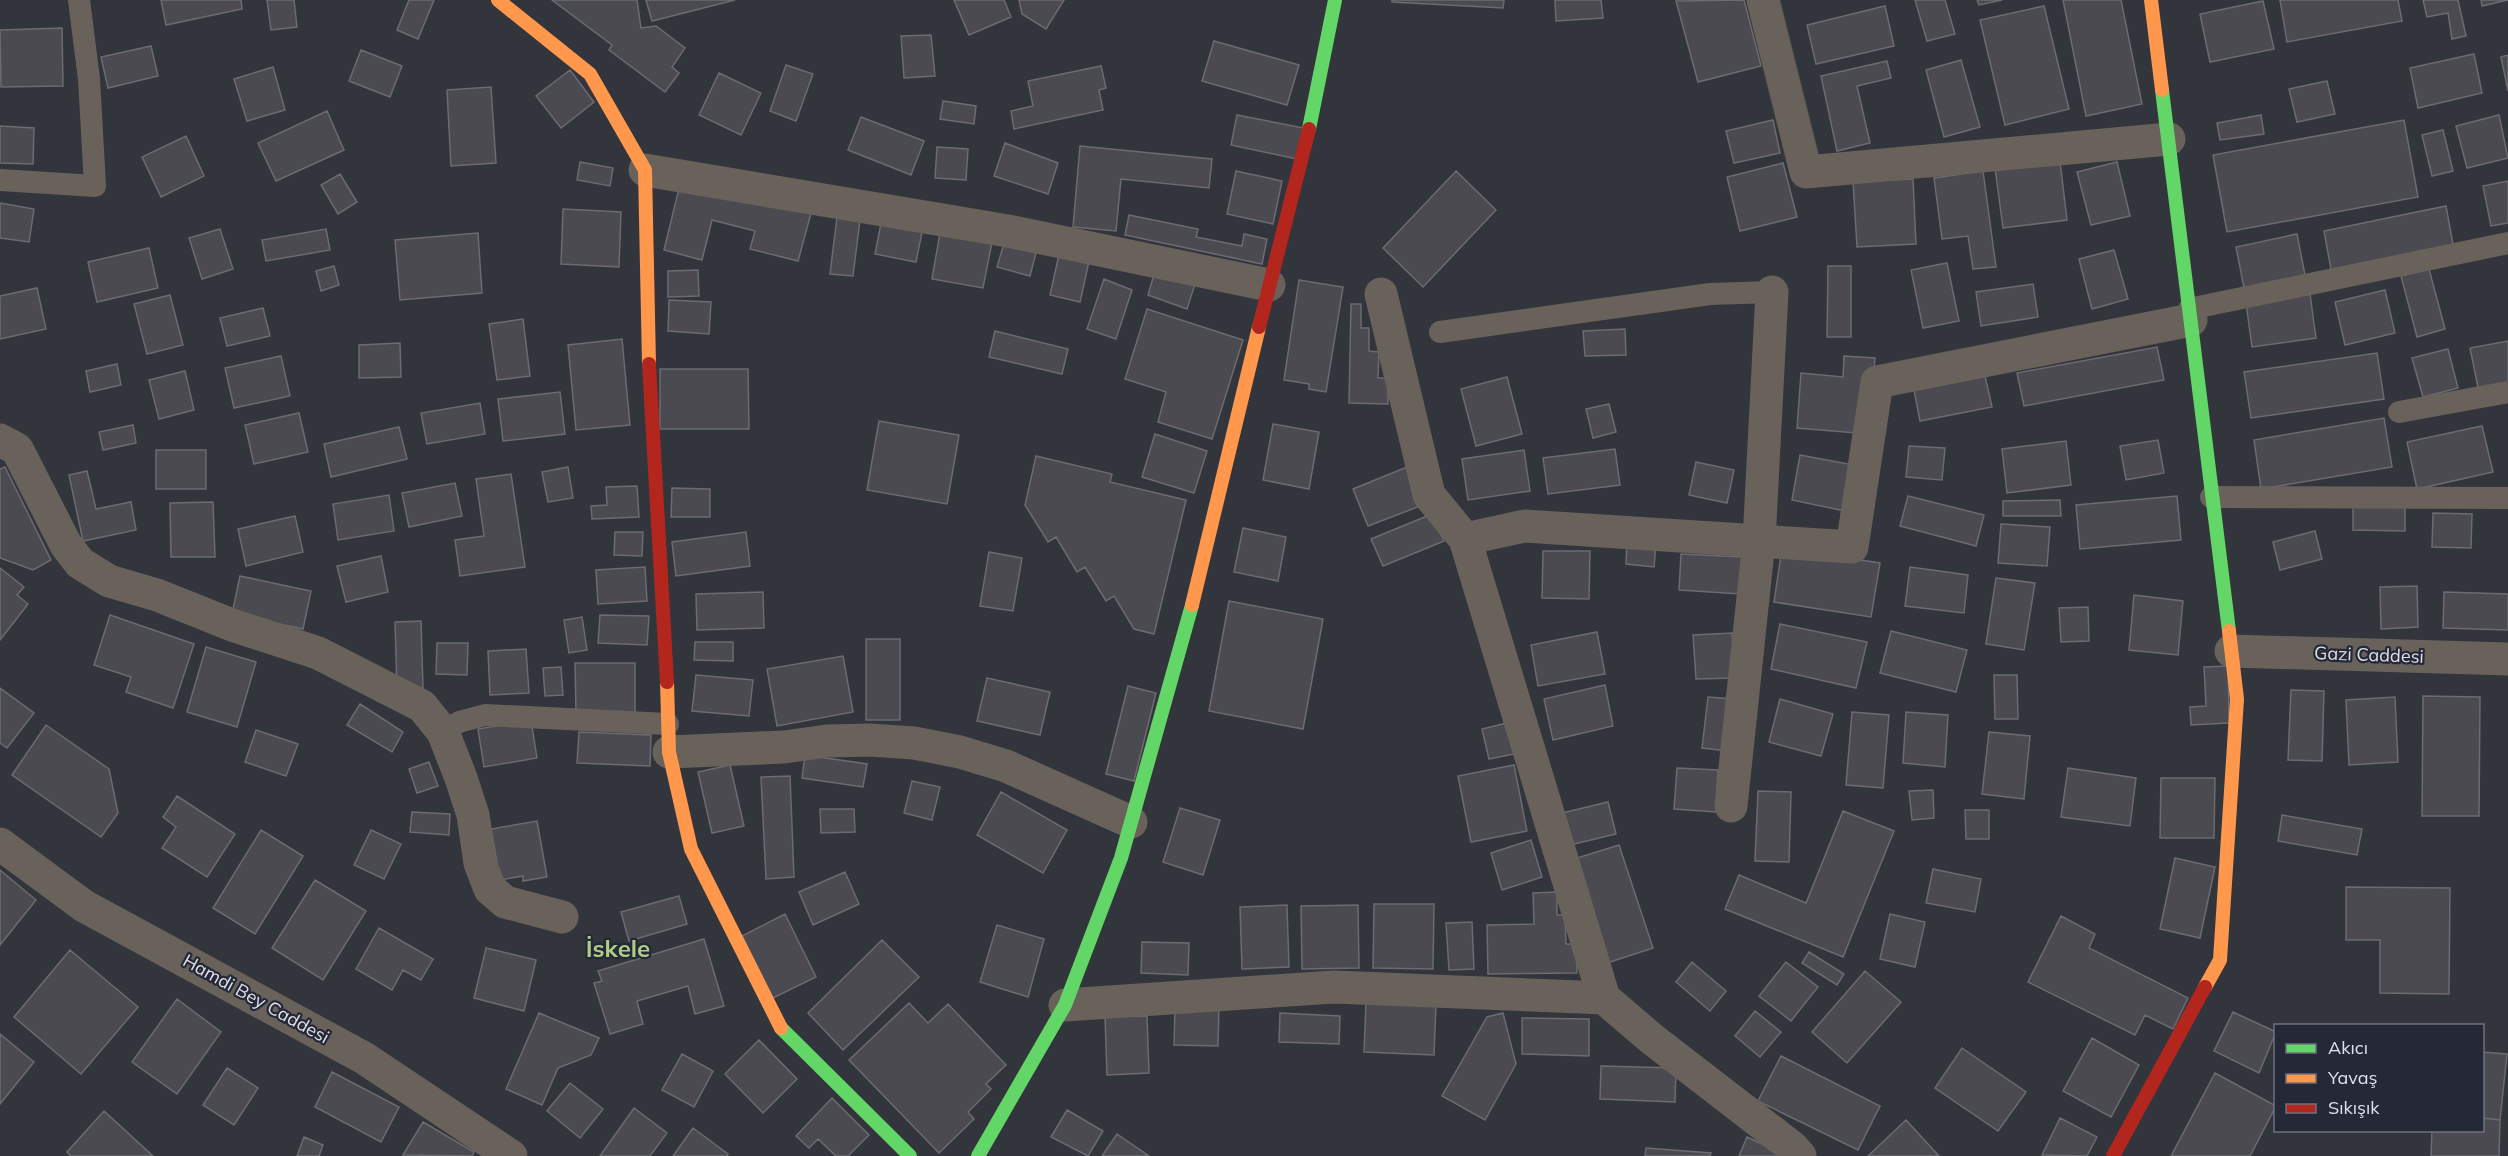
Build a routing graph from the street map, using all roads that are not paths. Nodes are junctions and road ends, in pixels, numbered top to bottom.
1 (79, 0) edge
2 (498, 0) edge
3 (1335, 0) edge
4 (1763, 0) edge
5 (2151, 0) edge
6 (2169, 139) junction
7 (645, 171) junction
8 (0, 180) edge
9 (2508, 243) edge
10 (1269, 285) junction
11 (1772, 292) joint
12 (1381, 294) dead end
13 (2190, 314) junction
14 (1440, 332) dead end
15 (2508, 392) edge
16 (2399, 412) dead end
17 (0, 440) edge
18 (2211, 497) junction
19 (2508, 498) edge
20 (1466, 539) junction
21 (1759, 541) junction
22 (2231, 651) junction
23 (2508, 659) edge
24 (443, 732) junction
25 (668, 738) junction
26 (1731, 806) dead end
27 (1131, 822) junction
28 (0, 844) edge
29 (562, 918) dead end
30 (1604, 998) junction
31 (1065, 1005) junction
32 (512, 1156) edge
33 (910, 1156) edge
34 (978, 1156) edge
35 (1800, 1156) edge
36 (2113, 1156) edge

1 - 8 lane
2 - 7 street
3 - 10 street
4 - 6 street
5 - 6 street
6 - 13 street
7 - 10 street
7 - 25 street
9 - 13 lane
10 - 27 street
11 - 14 lane
11 - 21 street
12 - 20 street
13 - 18 street
13 - 21 street
15 - 16 lane
17 - 24 street
18 - 19 lane
18 - 22 street
20 - 21 street
20 - 30 street
21 - 26 street
22 - 23 street, Gazi Caddesi
22 - 36 street
24 - 25 lane
24 - 29 street
25 - 27 street
25 - 33 street
27 - 31 street
28 - 32 street, Hamdi Bey Caddesi
30 - 31 street
30 - 35 street
31 - 34 street

